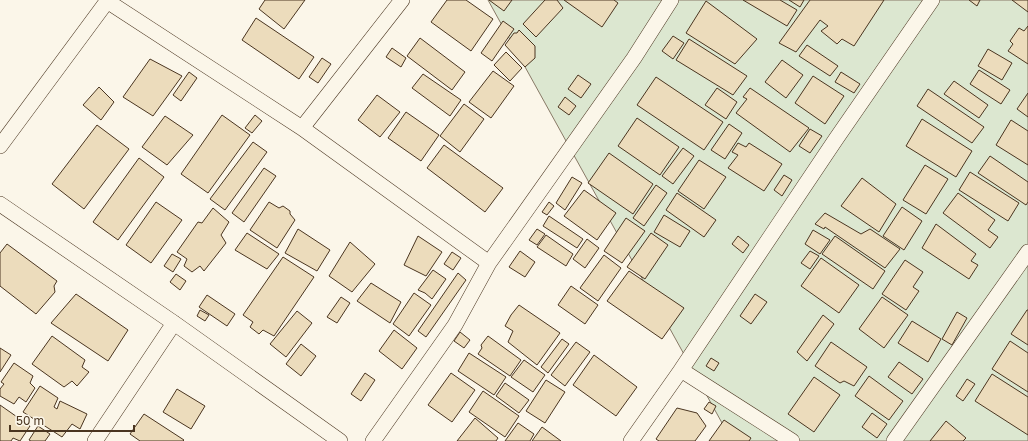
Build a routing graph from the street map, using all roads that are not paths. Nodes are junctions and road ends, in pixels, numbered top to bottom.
1 (107, 0) edge
2 (402, 0) edge
3 (671, 0) edge
4 (932, 0) edge
5 (302, 128) junction
6 (0, 146) edge
7 (0, 204) edge
8 (1028, 252) edge
9 (489, 263) junction
10 (174, 324) junction
11 (681, 370) junction
12 (95, 441) edge
13 (340, 441) edge
14 (373, 441) edge
15 (631, 441) edge
16 (792, 441) edge
17 (894, 441) edge

1 - 5 street
1 - 6 street
2 - 5 street
3 - 9 street
4 - 11 street
5 - 9 street
7 - 10 street
8 - 17 street
9 - 14 street
10 - 12 street
10 - 13 street
11 - 15 street
11 - 16 street

